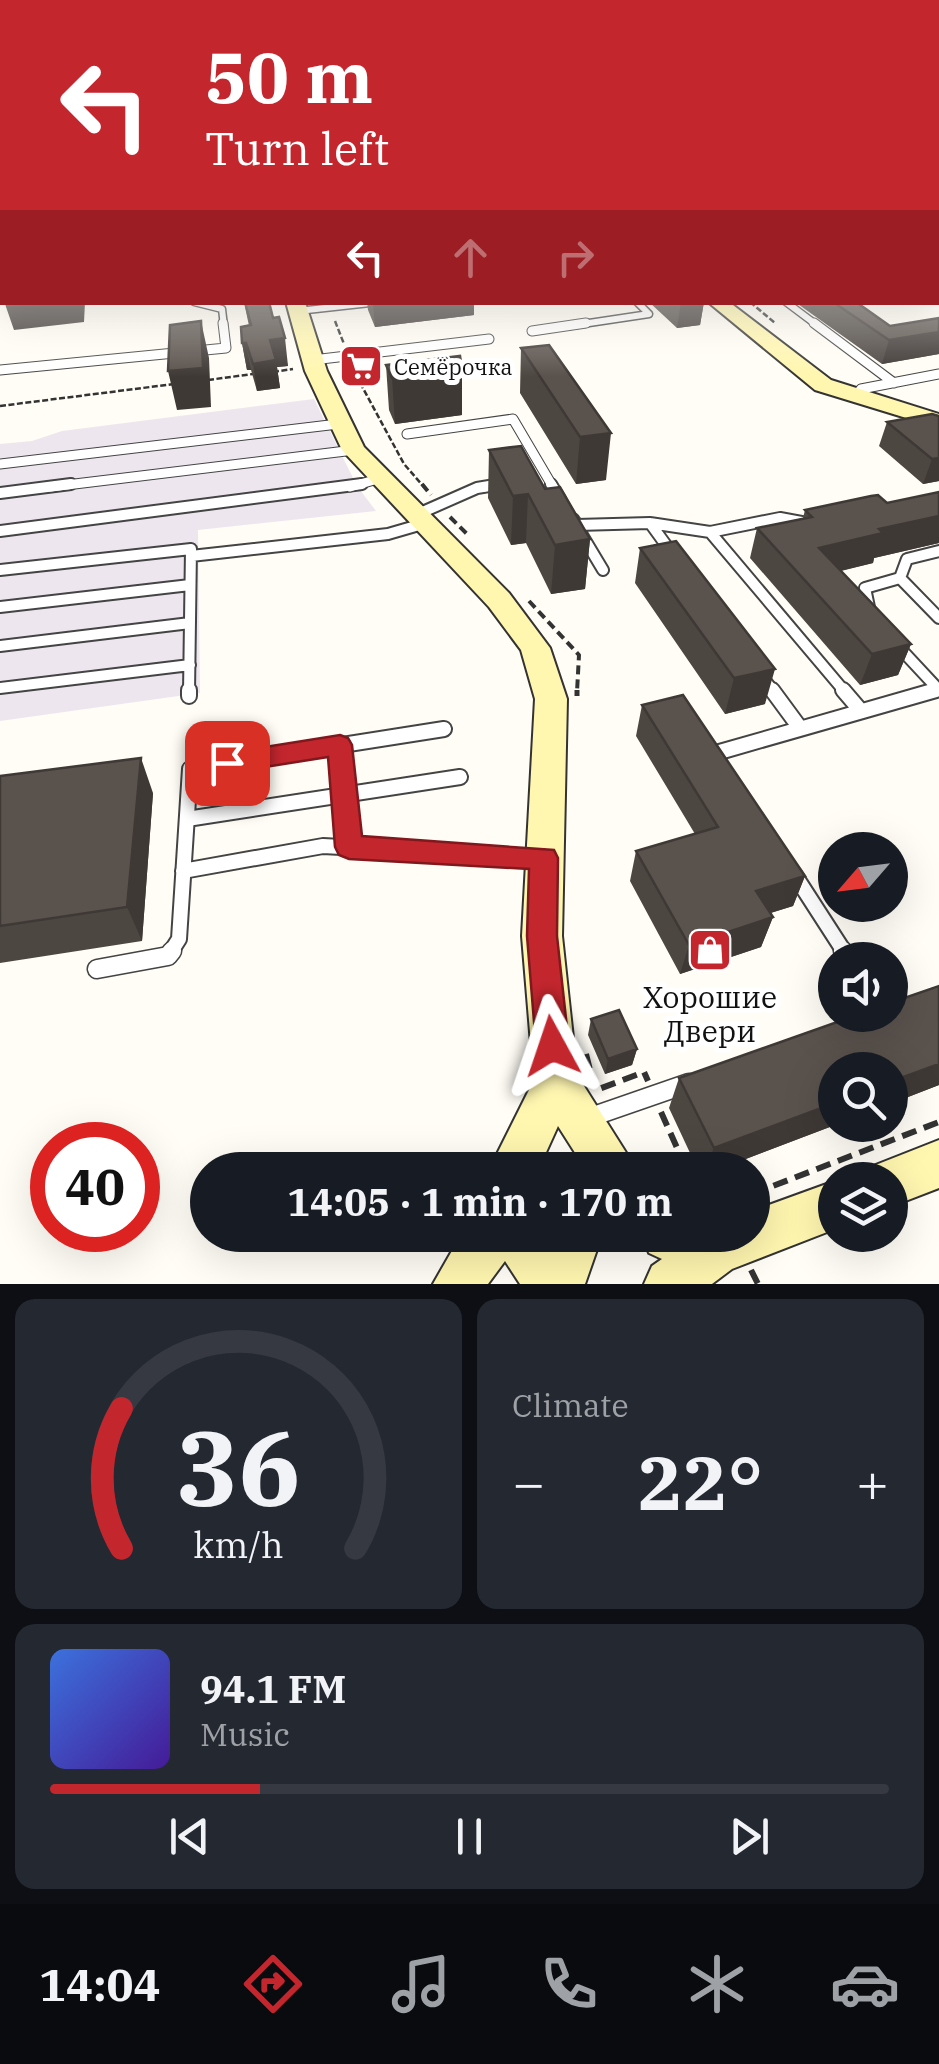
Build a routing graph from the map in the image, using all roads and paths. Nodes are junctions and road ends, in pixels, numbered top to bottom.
1 (206, 305) edge
2 (356, 305) edge
3 (640, 305) edge
4 (721, 305) edge
5 (754, 305) edge
6 (790, 305) edge
7 (297, 307) edge
8 (340, 307) junction
9 (777, 324) dead end
10 (532, 331) dead end
11 (489, 338) dead end
12 (349, 356) junction
13 (315, 366) junction
14 (0, 370) edge
15 (939, 374) edge
16 (197, 381) edge
17 (894, 383) junction
18 (177, 384) edge
19 (855, 397) junction
20 (0, 406) edge
21 (939, 421) edge
22 (338, 424) junction
23 (407, 434) dead end
24 (354, 450) junction
25 (0, 464) edge
26 (547, 476) junction
27 (381, 478) junction
28 (529, 479) edge
29 (512, 482) edge
30 (0, 494) edge
31 (428, 514) junction
32 (650, 523) junction
33 (577, 525) junction
34 (816, 525) edge
35 (0, 531) edge
36 (710, 532) junction
37 (478, 546) dead end
38 (939, 551) edge
39 (190, 556) junction
40 (0, 570) edge
41 (603, 570) dead end
42 (685, 571) edge
43 (900, 578) junction
44 (190, 585) junction
45 (939, 599) edge
46 (514, 600) junction
47 (924, 603) junction
48 (0, 608) edge
49 (871, 618) edge
50 (939, 618) edge
51 (190, 623) junction
52 (885, 632) edge
53 (0, 646) edge
54 (190, 665) junction
55 (754, 665) edge
56 (0, 688) edge
57 (938, 689) edge
58 (190, 696) dead end
59 (860, 711) junction
60 (576, 714) dead end
61 (800, 728) junction
62 (444, 729) dead end
63 (340, 745) junction
64 (726, 769) edge
65 (460, 777) dead end
66 (344, 795) junction
67 (187, 819) junction
68 (349, 847) junction
69 (544, 858) junction
70 (787, 864) edge
71 (184, 872) junction
72 (837, 942) edge
73 (97, 969) dead end
74 (707, 1077) edge
75 (578, 1081) junction
76 (939, 1122) edge
77 (526, 1152) edge
78 (581, 1152) edge
79 (607, 1152) edge
80 (939, 1164) edge
81 (908, 1177) edge
82 (770, 1187) edge
83 (818, 1210) edge
84 (770, 1223) edge
85 (473, 1252) edge
86 (479, 1252) edge
87 (526, 1252) edge
88 (574, 1252) edge
89 (457, 1284) edge
90 (559, 1284) edge

1 - 14 lane
2 - 8 lane
3 - 10 lane
4 - 19 street
5 - 9 path
6 - 17 lane
7 - 8 lane
7 - 13 street
8 - 12 path
11 - 12 lane
12 - 13 lane
12 - 31 path
13 - 16 path
13 - 22 street
15 - 17 lane
17 - 19 lane
18 - 20 path
19 - 21 street
22 - 24 street
22 - 25 lane
23 - 26 lane
24 - 27 street
24 - 30 lane
26 - 28 lane
26 - 33 lane
27 - 31 street
27 - 35 lane
29 - 31 lane
31 - 37 path
31 - 39 lane
31 - 46 street
32 - 33 lane
32 - 36 lane
32 - 42 lane
33 - 41 lane
34 - 36 lane
36 - 59 lane
38 - 43 lane
39 - 40 lane
39 - 44 lane
43 - 47 lane
43 - 49 lane
44 - 48 lane
44 - 51 lane
45 - 47 lane
46 - 60 path
46 - 69 street
47 - 50 lane
51 - 53 lane
51 - 54 lane
52 - 57 lane
54 - 56 lane
54 - 58 lane
55 - 61 lane
57 - 59 lane
59 - 61 lane
61 - 64 lane
62 - 63 lane
63 - 66 lane
63 - 67 lane
65 - 66 lane
66 - 67 lane
66 - 68 lane
67 - 71 lane
68 - 69 lane
68 - 71 lane
69 - 75 street
70 - 72 lane
71 - 73 lane
74 - 75 lane
75 - 77 street
75 - 78 street
75 - 79 street
76 - 82 path
80 - 81 street
83 - 84 street
85 - 89 street
86 - 89 street
87 - 90 street
88 - 90 street

